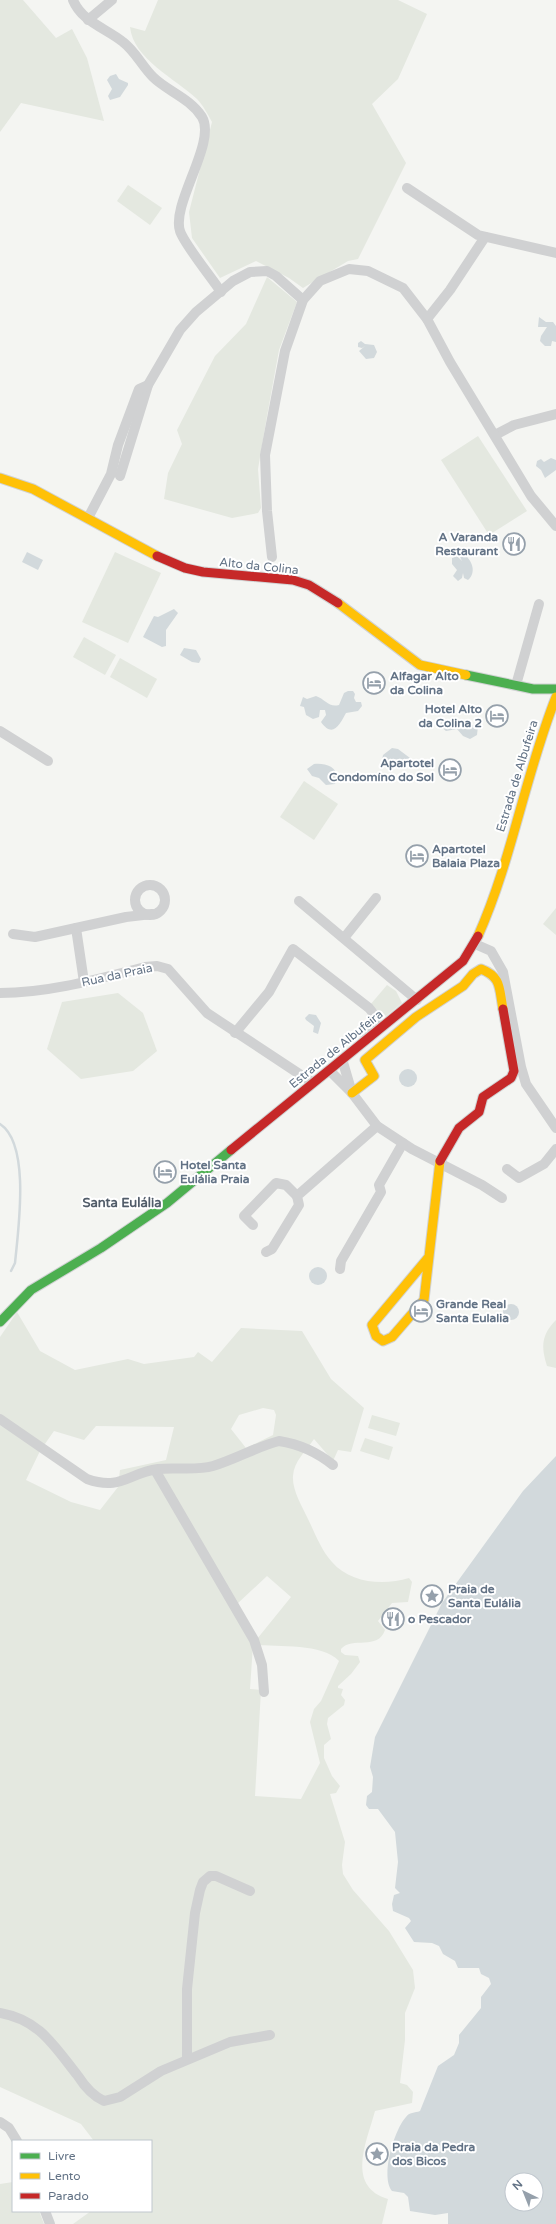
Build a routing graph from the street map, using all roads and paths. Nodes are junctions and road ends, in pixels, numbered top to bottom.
1 (73, 0) edge
2 (112, 0) edge
3 (88, 20) junction
4 (407, 188) dead end
5 (485, 236) junction
6 (556, 253) edge
7 (221, 292) junction
8 (303, 300) junction
9 (427, 319) junction
10 (148, 385) junction
11 (556, 414) edge
12 (495, 435) junction
13 (120, 476) dead end
14 (0, 478) edge
15 (88, 518) junction
16 (556, 526) edge
17 (272, 557) dead end
18 (539, 604) dead end
19 (516, 685) junction
20 (533, 689) junction
21 (556, 689) edge
22 (556, 697) edge
23 (549, 713) junction
24 (0, 730) edge
25 (48, 761) dead end
26 (376, 898) dead end
27 (299, 901) dead end
28 (136, 904) junction
29 (152, 914) junction
30 (126, 917) junction
31 (76, 928) junction
32 (13, 934) dead end
33 (344, 938) junction
34 (475, 944) junction
35 (84, 982) junction
36 (0, 993) edge
37 (417, 1000) junction
38 (361, 1032) dead end
39 (235, 1033) junction
40 (342, 1059) junction
41 (329, 1070) junction
42 (313, 1083) junction
43 (352, 1093) junction
44 (377, 1126) junction
45 (556, 1128) edge
46 (408, 1146) junction
47 (556, 1149) edge
48 (439, 1162) junction
49 (451, 1169) junction
50 (507, 1169) dead end
51 (438, 1174) junction
52 (297, 1196) junction
53 (502, 1198) dead end
54 (253, 1225) dead end
55 (266, 1252) dead end
56 (428, 1258) junction
57 (340, 1269) dead end
58 (0, 1322) edge
59 (0, 1418) edge
60 (333, 1465) dead end
61 (155, 1470) junction
62 (264, 1692) dead end
63 (250, 1891) dead end
64 (0, 2013) edge
65 (270, 2035) dead end
66 (187, 2059) junction
67 (0, 2122) edge
68 (16, 2140) edge
69 (45, 2212) edge
70 (50, 2224) edge

1 - 3 street
2 - 3 street
3 - 7 street
4 - 5 street
5 - 6 street
5 - 9 street
7 - 8 street
7 - 10 street
8 - 9 street
8 - 17 street
9 - 12 street
10 - 13 street
10 - 15 street
11 - 12 street
12 - 16 street
14 - 15 street, Alto da Colina
15 - 19 street, Alto da Colina
18 - 19 street
19 - 20 street, Alto da Colina
20 - 21 street, Alto da Colina
20 - 23 street
22 - 23 street, Estrada de Albufeira
23 - 34 street, Estrada de Albufeira
24 - 25 street
26 - 33 street
27 - 33 street
28 - 29 street
28 - 29 street
28 - 30 street
29 - 30 street
30 - 31 street
31 - 32 street
31 - 35 street
33 - 37 street
34 - 37 street, Estrada de Albufeira
34 - 45 street
35 - 36 street, Rua da Praia
35 - 39 street, Rua da Praia
37 - 40 street, Estrada de Albufeira
38 - 39 street
39 - 42 street, Rua da Praia
40 - 41 street, Estrada de Albufeira
40 - 43 street
41 - 42 street, Estrada de Albufeira
41 - 43 street
42 - 58 street, Estrada de Albufeira
43 - 44 street
43 - 48 street
44 - 46 street
44 - 52 street
46 - 48 street
46 - 51 street
46 - 57 street
47 - 50 street
48 - 49 street
48 - 51 street
49 - 51 street
49 - 53 street
51 - 56 street
52 - 54 street
52 - 55 street
56 - 56 street
59 - 61 street
60 - 61 street
61 - 62 street
63 - 66 street
64 - 66 street
65 - 66 street
67 - 68 street
69 - 70 street

